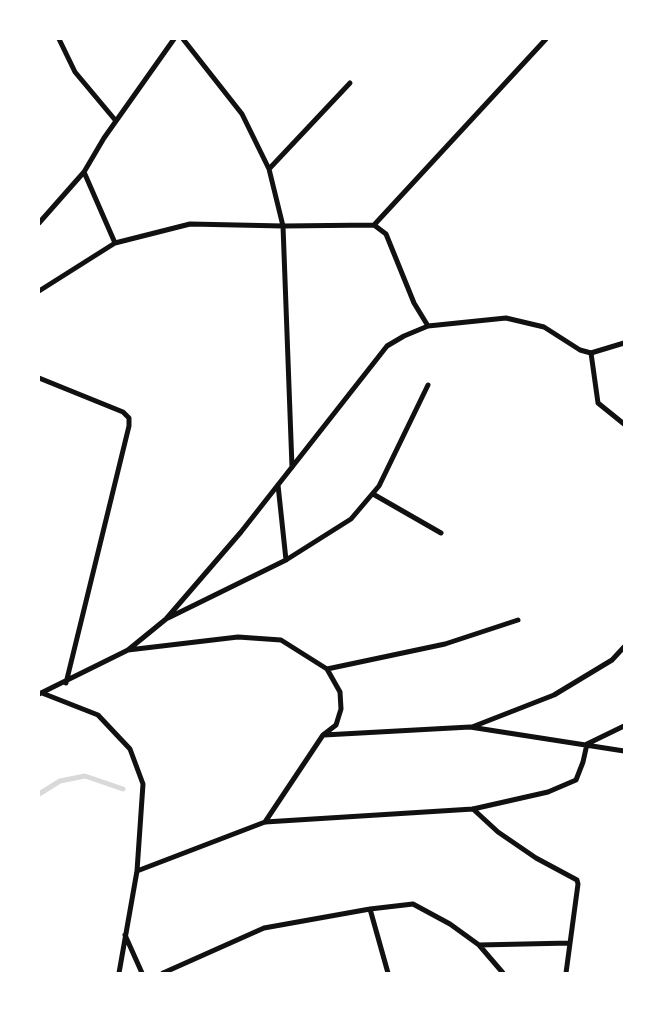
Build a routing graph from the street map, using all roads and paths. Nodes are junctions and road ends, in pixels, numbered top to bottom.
1 (59, 39) edge
2 (174, 39) edge
3 (183, 39) edge
4 (546, 39) edge
5 (350, 83) dead end
6 (116, 122) junction
7 (268, 169) junction
8 (84, 172) junction
9 (39, 223) edge
10 (374, 225) junction
11 (283, 226) junction
12 (115, 243) junction
13 (39, 291) edge
14 (428, 326) junction
15 (624, 343) edge
16 (591, 353) junction
17 (39, 378) edge
18 (428, 385) dead end
19 (624, 424) edge
20 (292, 468) junction
21 (278, 486) junction
22 (373, 494) junction
23 (441, 533) dead end
24 (286, 560) junction
25 (166, 619) junction
26 (518, 620) dead end
27 (624, 646) edge
28 (128, 650) junction
29 (327, 669) junction
30 (66, 683) junction
31 (40, 693) edge
32 (624, 726) edge
33 (470, 727) junction
34 (323, 735) junction
35 (587, 744) junction
36 (624, 751) edge
37 (473, 809) junction
38 (265, 822) junction
39 (137, 871) junction
40 (370, 909) junction
41 (125, 934) junction
42 (570, 943) junction
43 (479, 945) junction
44 (119, 973) edge
45 (142, 973) edge
46 (163, 973) edge
47 (388, 973) edge
48 (503, 973) edge
49 (566, 973) edge

1 - 6 street
2 - 6 street
3 - 7 street
4 - 10 street
5 - 7 street
6 - 8 street
7 - 11 street
8 - 9 street
8 - 12 street
10 - 11 street
10 - 14 street
11 - 12 street
11 - 20 street
12 - 13 street
14 - 16 street
14 - 20 street
15 - 16 street
16 - 19 street
17 - 30 street
18 - 22 street
20 - 21 street
21 - 24 street
21 - 25 street
22 - 23 street
22 - 24 street
24 - 25 street
25 - 28 street
26 - 29 street
27 - 33 street
28 - 29 street
28 - 30 street
29 - 34 street
30 - 31 street
31 - 39 street
32 - 35 street
33 - 34 street
33 - 35 street
34 - 38 street
35 - 36 street
35 - 37 street
37 - 38 street
37 - 42 street
38 - 39 street
39 - 41 street
40 - 43 street
40 - 46 street
40 - 47 street
41 - 44 street
41 - 45 street
42 - 43 street
42 - 49 street
43 - 48 street

